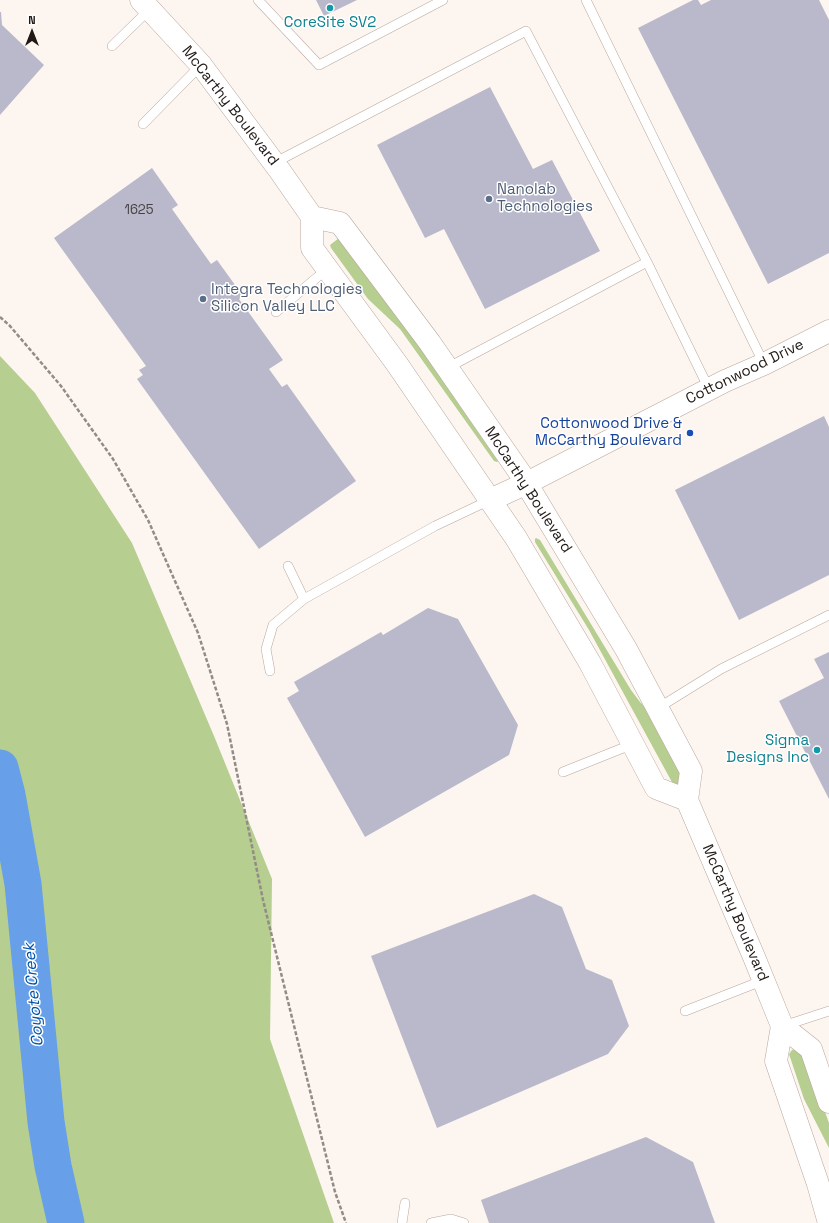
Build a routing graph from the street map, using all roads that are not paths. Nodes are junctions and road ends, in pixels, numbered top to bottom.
1 (258, 0) edge
2 (443, 0) edge
3 (586, 0) edge
4 (145, 5) edge
5 (112, 46) dead end
6 (201, 65) junction
7 (143, 124) dead end
8 (274, 164) junction
9 (312, 217) junction
10 (647, 262) junction
11 (327, 269) junction
12 (276, 312) dead end
13 (829, 331) edge
14 (764, 364) junction
15 (447, 368) junction
16 (709, 389) junction
17 (527, 483) junction
18 (490, 500) junction
19 (288, 566) dead end
20 (304, 599) junction
21 (829, 615) edge
22 (270, 671) dead end
23 (658, 708) junction
24 (632, 744) junction
25 (563, 772) dead end
26 (687, 800) junction
27 (764, 980) junction
28 (686, 1011) dead end
29 (829, 1011) edge
30 (782, 1026) junction
31 (825, 1076) edge
32 (829, 1102) edge
33 (405, 1203) dead end
34 (402, 1223) edge
35 (430, 1223) edge
36 (464, 1223) edge
37 (829, 1223) edge

1 - 2 lane
3 - 14 lane
4 - 5 lane
4 - 6 main road, McCarthy Boulevard
6 - 7 lane
6 - 8 main road, McCarthy Boulevard
8 - 9 main road, McCarthy Boulevard
8 - 10 lane
9 - 11 main road
9 - 15 main road, McCarthy Boulevard
10 - 15 lane
10 - 16 lane
11 - 12 lane
11 - 18 main road
13 - 14 main road, Cottonwood Drive
14 - 16 main road, Cottonwood Drive
15 - 17 main road, McCarthy Boulevard
16 - 17 main road, Cottonwood Drive
17 - 18 main road, Cottonwood Drive
17 - 23 main road, McCarthy Boulevard
18 - 20 lane
18 - 24 main road
19 - 20 lane
20 - 22 lane
21 - 23 lane
23 - 26 main road, McCarthy Boulevard
24 - 25 lane
24 - 26 main road
26 - 27 main road, McCarthy Boulevard
27 - 28 lane
27 - 30 main road, McCarthy Boulevard
29 - 30 lane
30 - 31 main road, McCarthy Boulevard
30 - 37 main road
31 - 32 main road, McCarthy Boulevard
33 - 34 lane
35 - 36 lane

